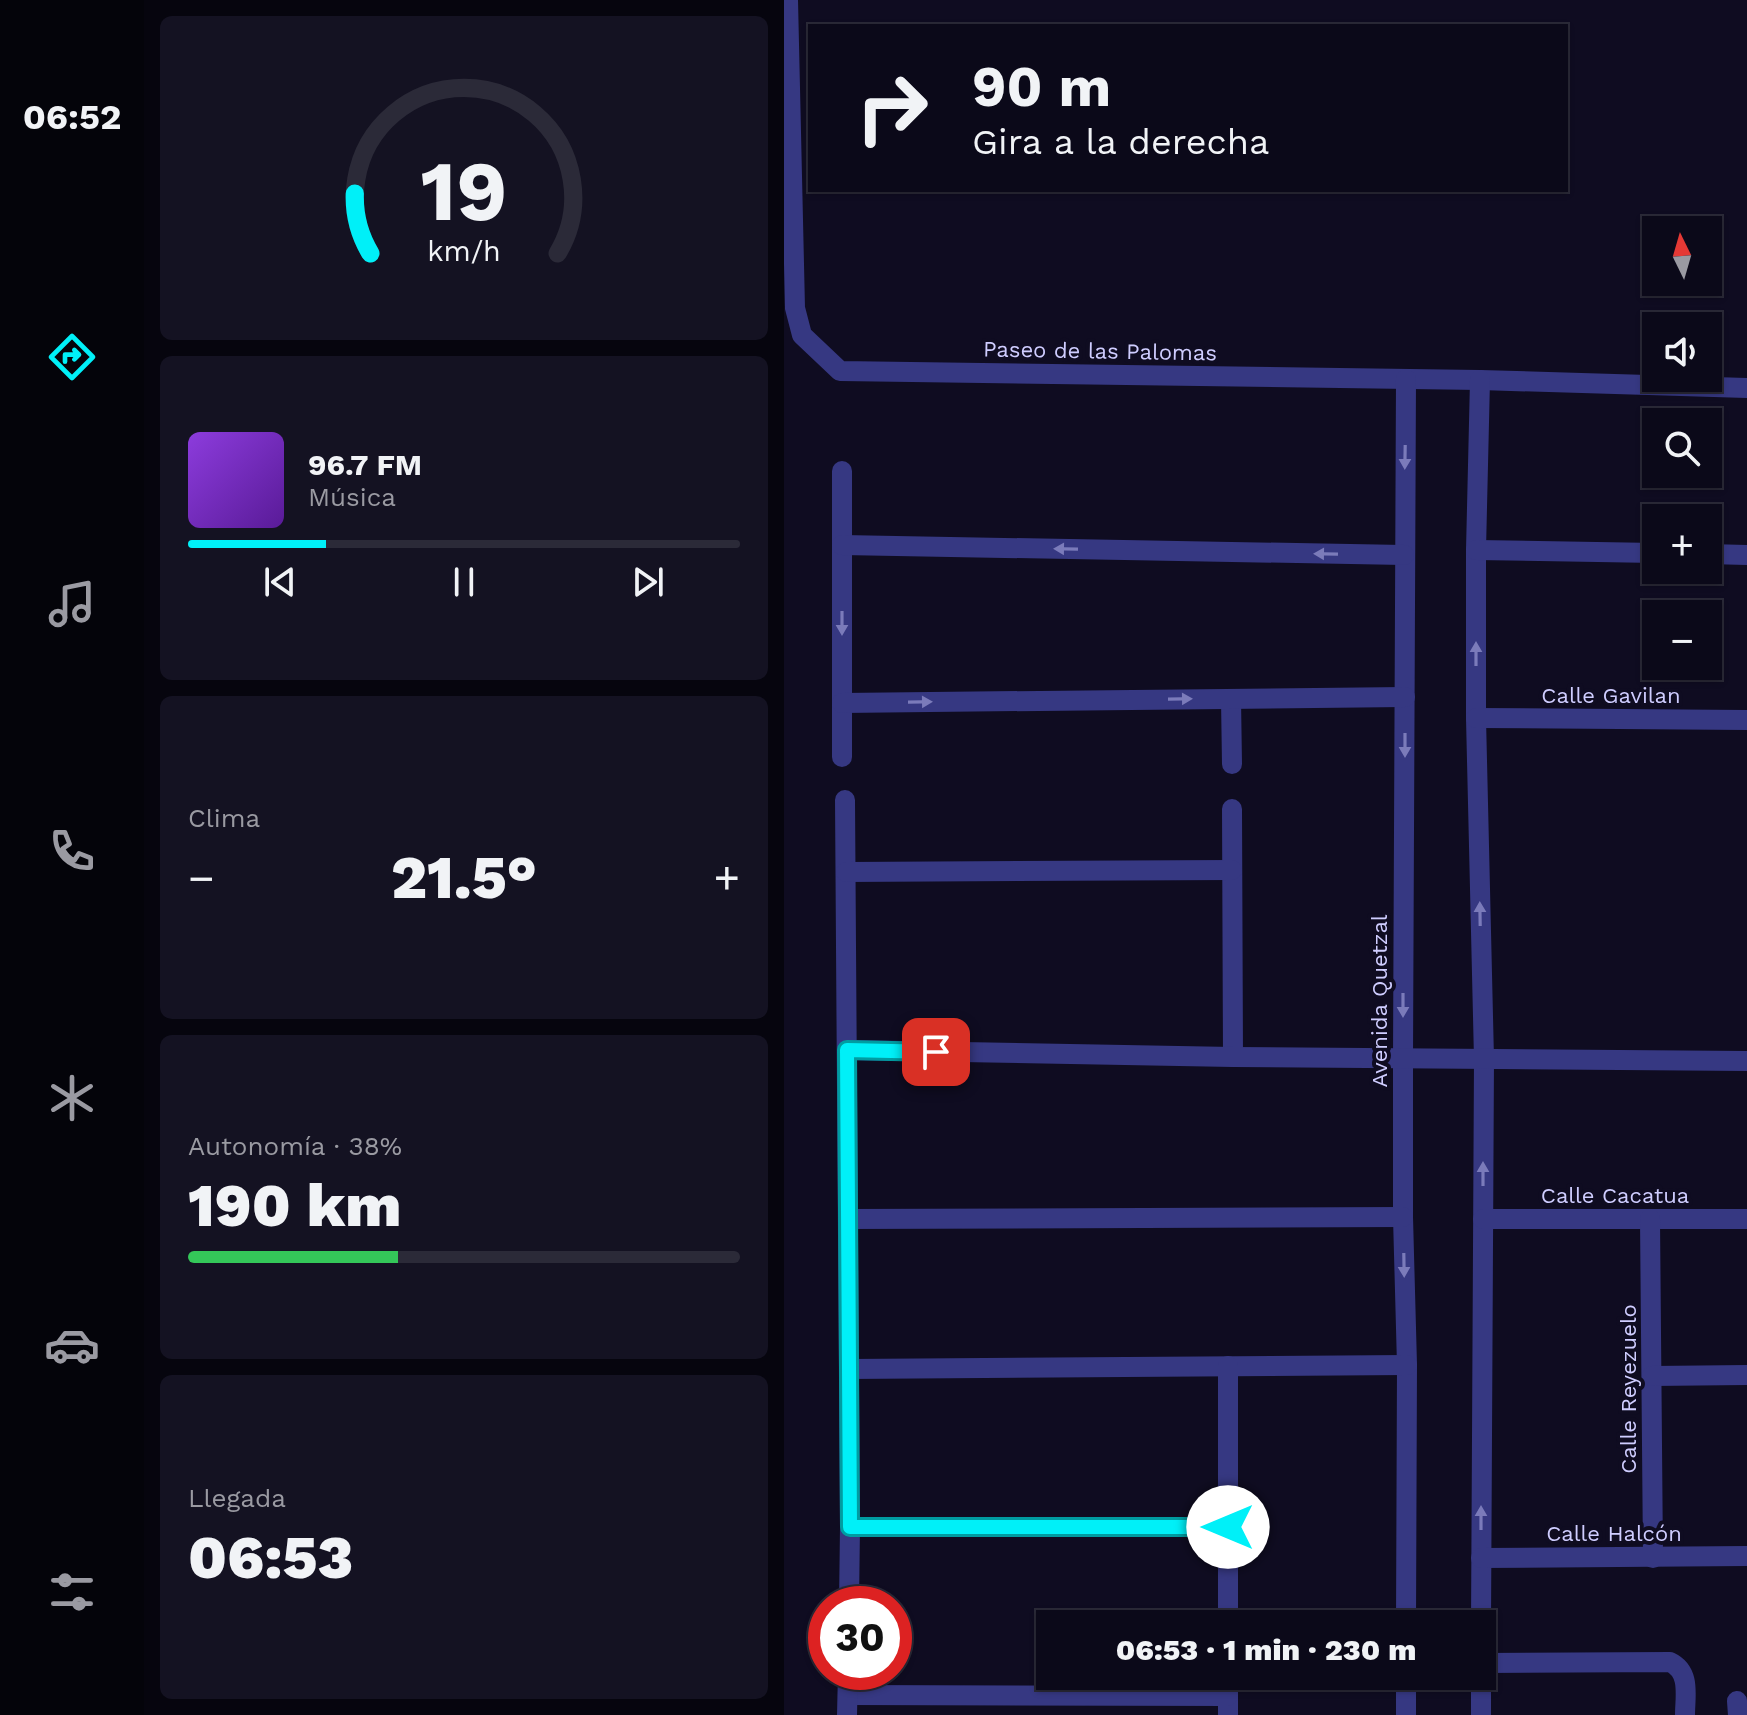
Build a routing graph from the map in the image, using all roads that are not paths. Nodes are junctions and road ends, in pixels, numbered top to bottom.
1 (788, 0) edge
2 (788, 210) edge
3 (1406, 379) junction
4 (1480, 380) junction
5 (1747, 388) edge
6 (842, 471) dead end
7 (842, 545) junction
8 (1476, 550) junction
9 (1642, 553) edge
10 (1722, 554) edge
11 (1404, 555) junction
12 (1747, 555) edge
13 (1405, 697) junction
14 (1231, 699) junction
15 (842, 703) junction
16 (1476, 718) junction
17 (1747, 720) edge
18 (842, 757) dead end
19 (1232, 764) dead end
20 (845, 800) dead end
21 (1232, 809) dead end
22 (1232, 870) junction
23 (846, 872) junction
24 (847, 1050) junction
25 (1233, 1057) junction
26 (1403, 1058) junction
27 (1484, 1059) junction
28 (1747, 1061) edge
29 (1403, 1217) junction
30 (848, 1219) junction
31 (1483, 1219) junction
32 (1650, 1219) junction
33 (1747, 1219) edge
34 (1407, 1365) junction
35 (1228, 1366) junction
36 (849, 1369) junction
37 (1747, 1375) edge
38 (1652, 1376) junction
39 (850, 1527) junction
40 (1228, 1527) junction
41 (1747, 1556) edge
42 (1481, 1558) junction
43 (1653, 1558) junction
44 (849, 1586) edge
45 (1228, 1610) edge
46 (1406, 1610) edge
47 (1481, 1610) edge
48 (1496, 1663) edge
49 (1406, 1690) edge
50 (1481, 1690) edge
51 (1228, 1696) edge
52 (847, 1705) edge
53 (1406, 1715) edge
54 (1481, 1715) edge
55 (1685, 1715) edge

1 - 2 street, Paseo de las Palomas
2 - 3 street, Paseo de las Palomas
3 - 4 street, Paseo de las Palomas
3 -> 11 street, Avenida Quetzal
4 - 5 street, Paseo de las Palomas
4 - 8 street
6 - 7 street
11 -> 7 street
7 -> 15 street
8 - 9 street
16 -> 8 street
10 - 12 street
11 - 13 street, Avenida Quetzal
13 - 14 street
13 -> 26 street, Avenida Quetzal
15 -> 14 street
14 - 19 street
15 - 18 street
16 - 17 street, Calle Gavilan
27 -> 16 street
20 - 23 street
21 - 22 street
22 - 23 street
22 - 25 street
23 - 24 street
24 - 25 street
24 - 30 street
25 - 26 street
26 - 27 street
26 - 29 street, Avenida Quetzal
27 - 28 street
31 -> 27 street
29 - 30 street
29 -> 34 street, Avenida Quetzal
30 - 36 street
31 - 32 street, Calle Cacatua
42 -> 31 street
32 - 33 street, Calle Cacatua
32 - 38 street, Calle Reyezuelo
34 - 35 street
34 - 46 street, Avenida Quetzal
35 - 36 street
35 - 40 street
36 - 39 street
37 - 38 street
38 - 43 street, Calle Reyezuelo
39 - 40 street
39 - 44 street
40 - 45 street
41 - 43 street, Calle Halcón
42 - 43 street, Calle Halcón
42 - 47 street
48 - 55 street
49 - 53 street
50 - 54 street
51 - 52 street

